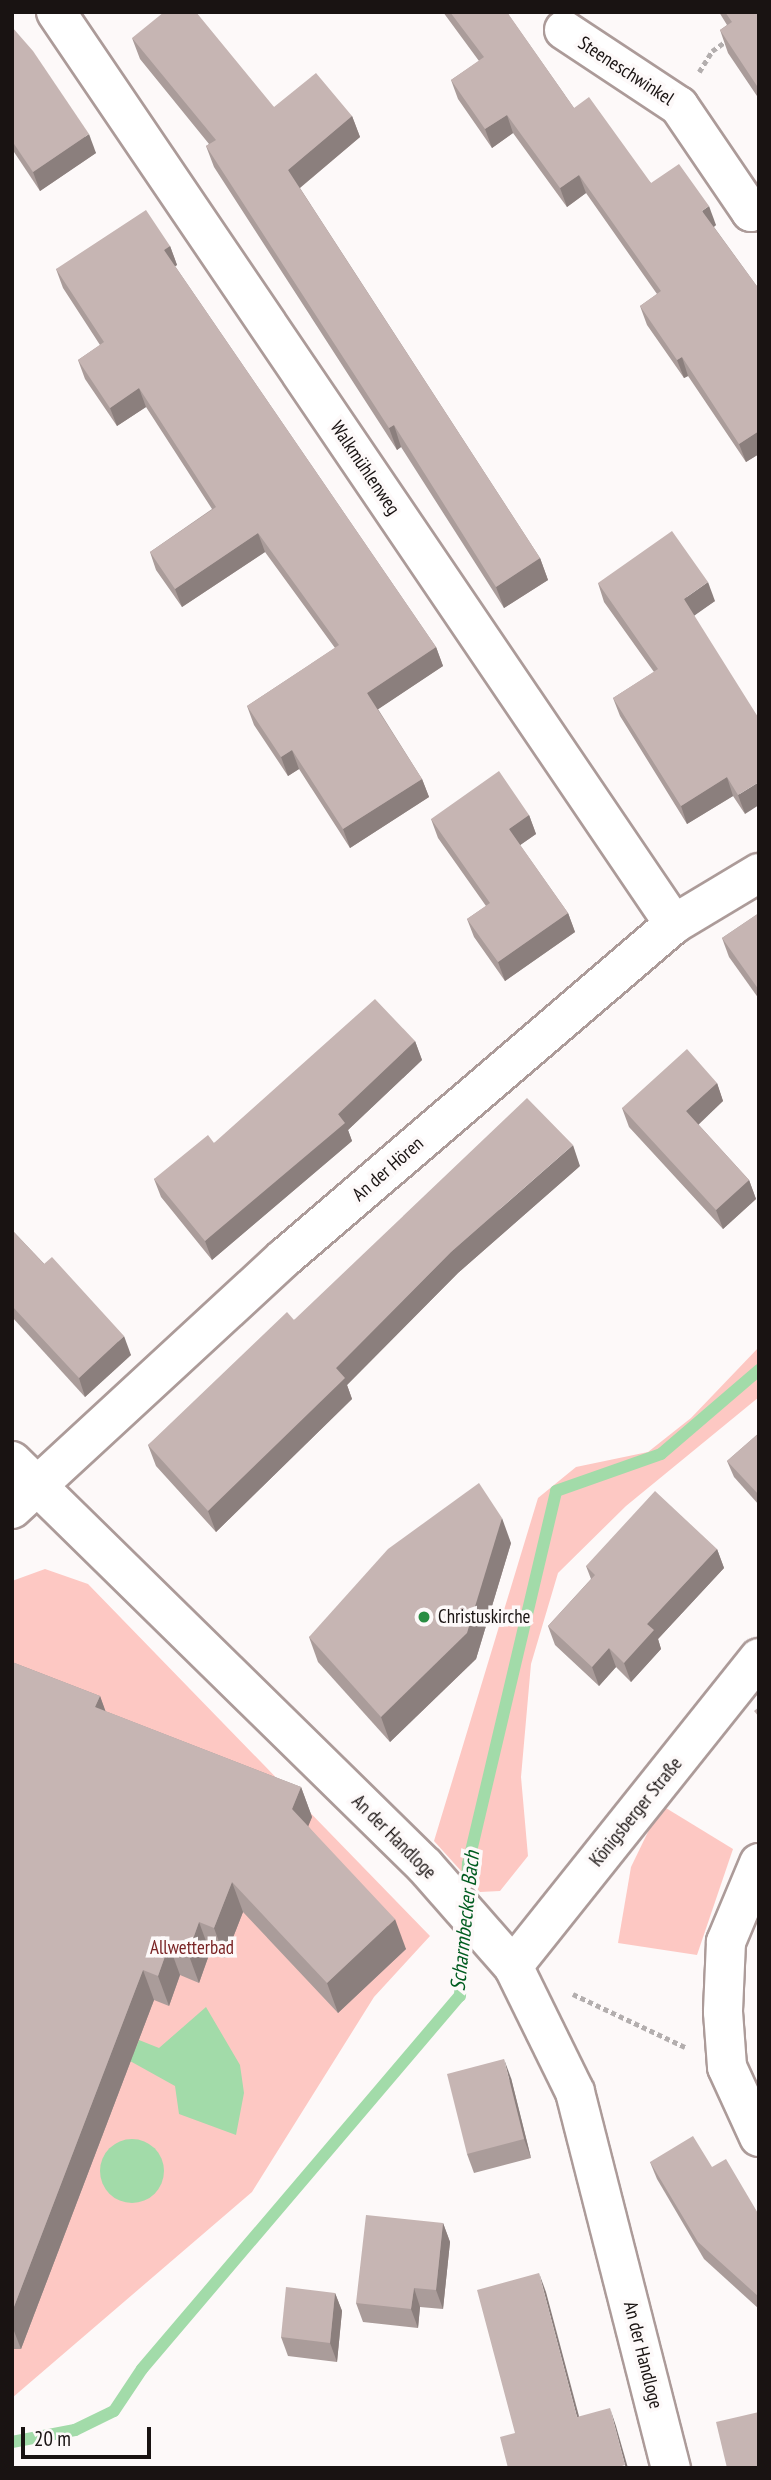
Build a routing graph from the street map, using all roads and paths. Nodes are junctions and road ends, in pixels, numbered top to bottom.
1 (56, 12) edge
2 (564, 30) dead end
3 (740, 33) edge
4 (679, 106) junction
5 (756, 215) edge
6 (759, 873) edge
7 (674, 924) junction
8 (20, 1485) edge
9 (759, 1658) edge
10 (759, 1863) edge
11 (503, 1954) junction
12 (727, 2067) junction
13 (759, 2137) edge
14 (671, 2468) edge

1 - 7 street, Walkmühlenweg
2 - 4 street, Steeneschwinkel
3 - 4 path
4 - 5 street, Steeneschwinkel
6 - 7 street, An der Hören
7 - 8 street, An der Hören
8 - 11 street, An der Handloge
9 - 11 street, Königsberger Straße
10 - 12 street
11 - 12 path
11 - 14 street, An der Handloge
12 - 13 street

